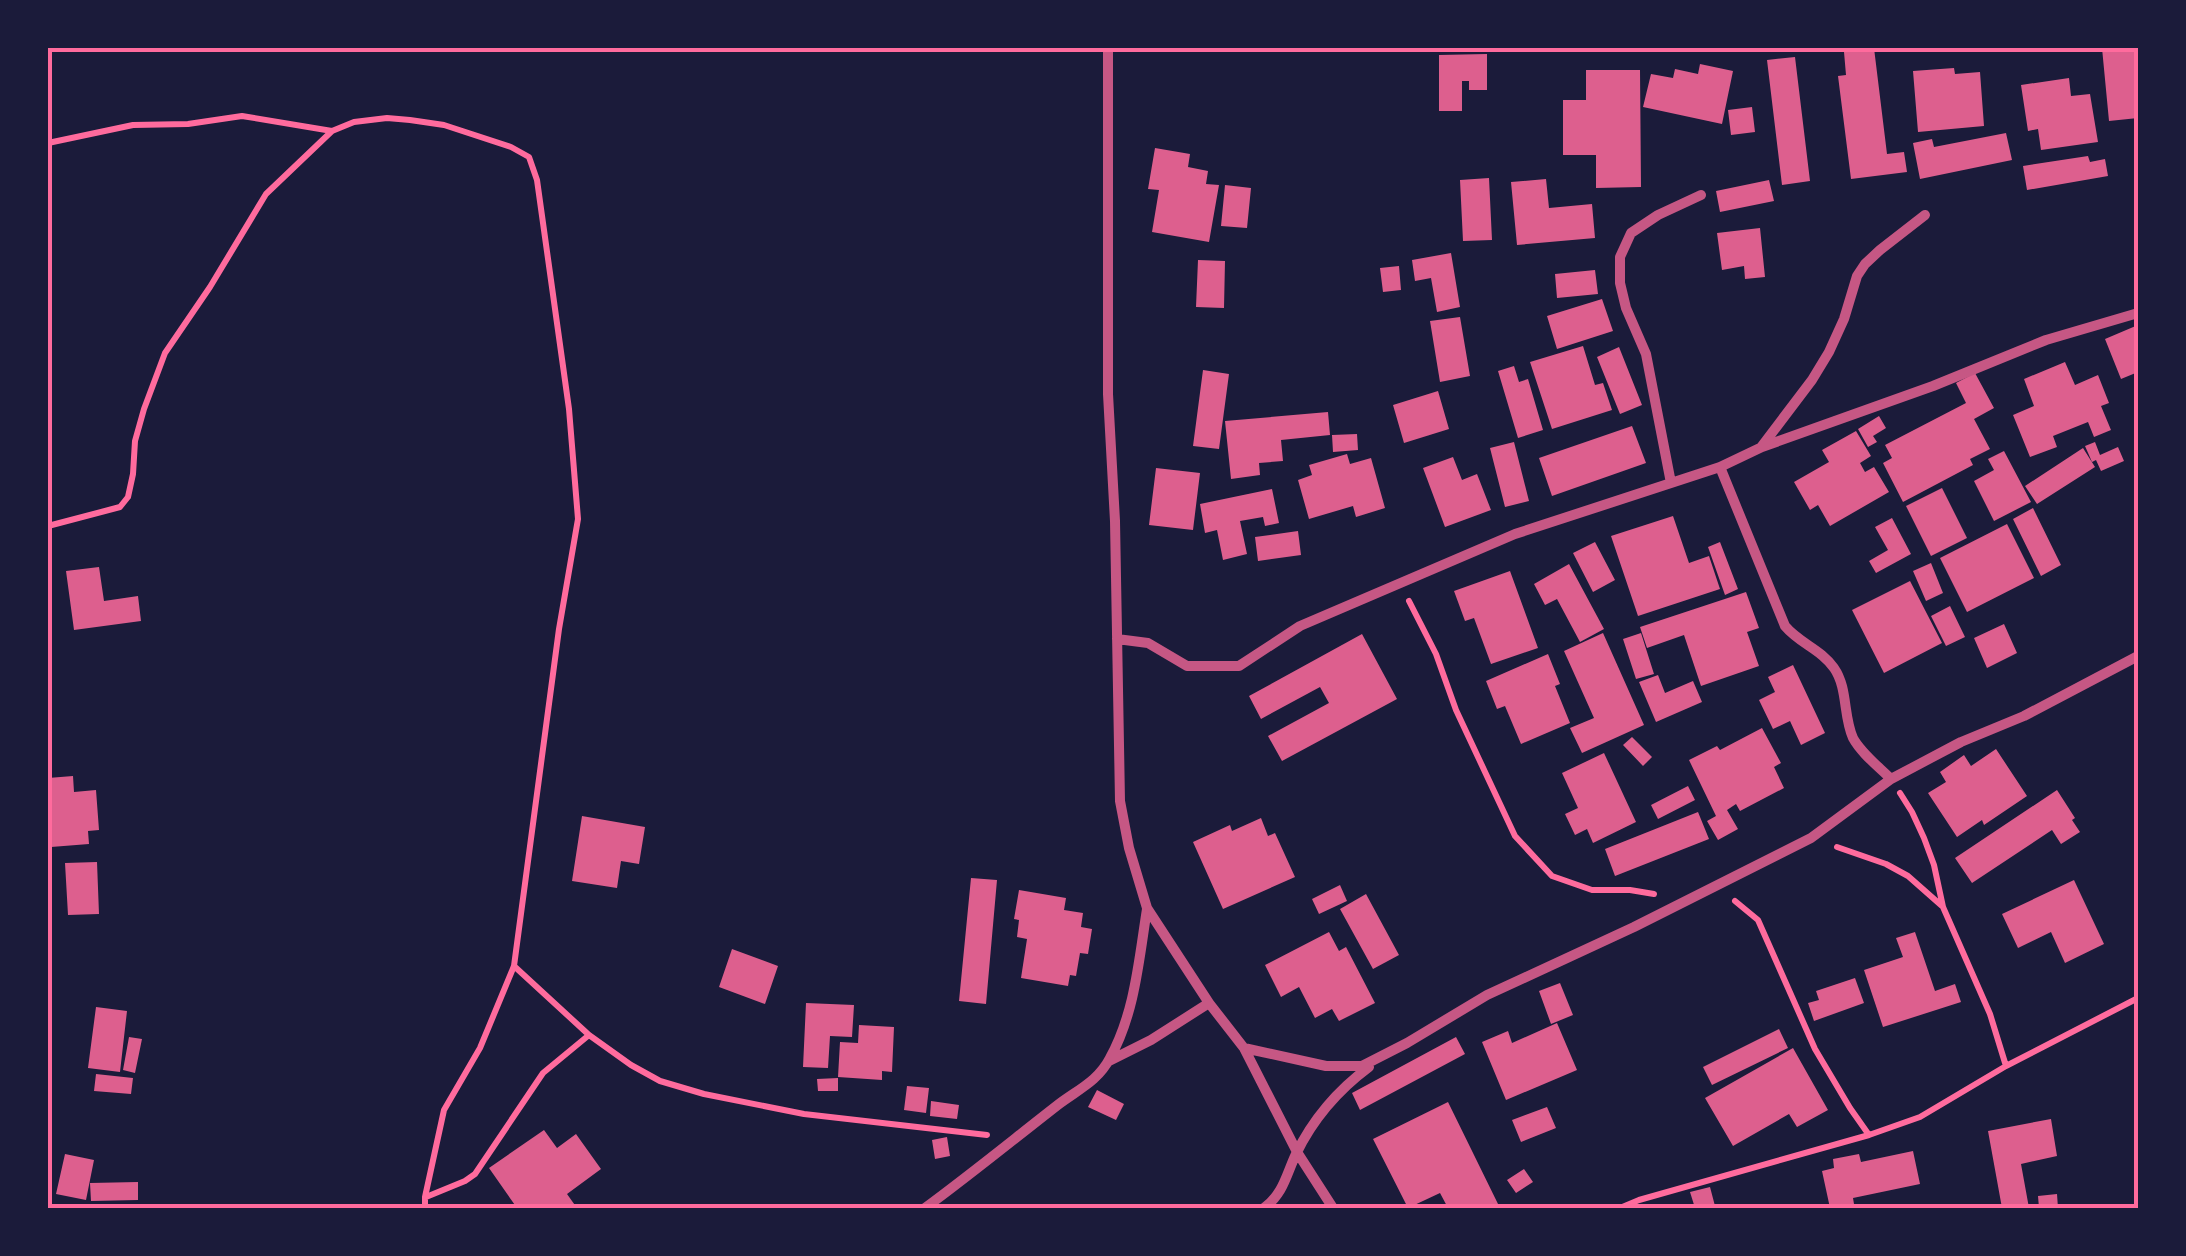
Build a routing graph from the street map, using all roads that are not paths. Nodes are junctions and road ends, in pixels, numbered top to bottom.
1 (1108, 48) edge
2 (1701, 195) dead end
3 (1925, 216) dead end
4 (2138, 313) edge
5 (1762, 447) junction
6 (1720, 467) junction
7 (1671, 482) junction
8 (1116, 639) junction
9 (2138, 656) edge
10 (1891, 780) junction
11 (1147, 908) junction
12 (1209, 1003) junction
13 (1244, 1048) junction
14 (1385, 1054) junction
15 (1108, 1062) junction
16 (1297, 1152) junction
17 (925, 1208) edge
18 (1264, 1208) edge
19 (1333, 1208) edge

1 - 8 street
2 - 7 street
3 - 5 street
4 - 5 street
5 - 6 street
6 - 7 street
6 - 10 street
7 - 8 street
8 - 11 street
9 - 10 street
10 - 14 street
11 - 12 street
11 - 15 street
12 - 13 street
12 - 15 street
13 - 14 street
13 - 16 street
14 - 16 street
15 - 17 street
16 - 18 street
16 - 19 street

